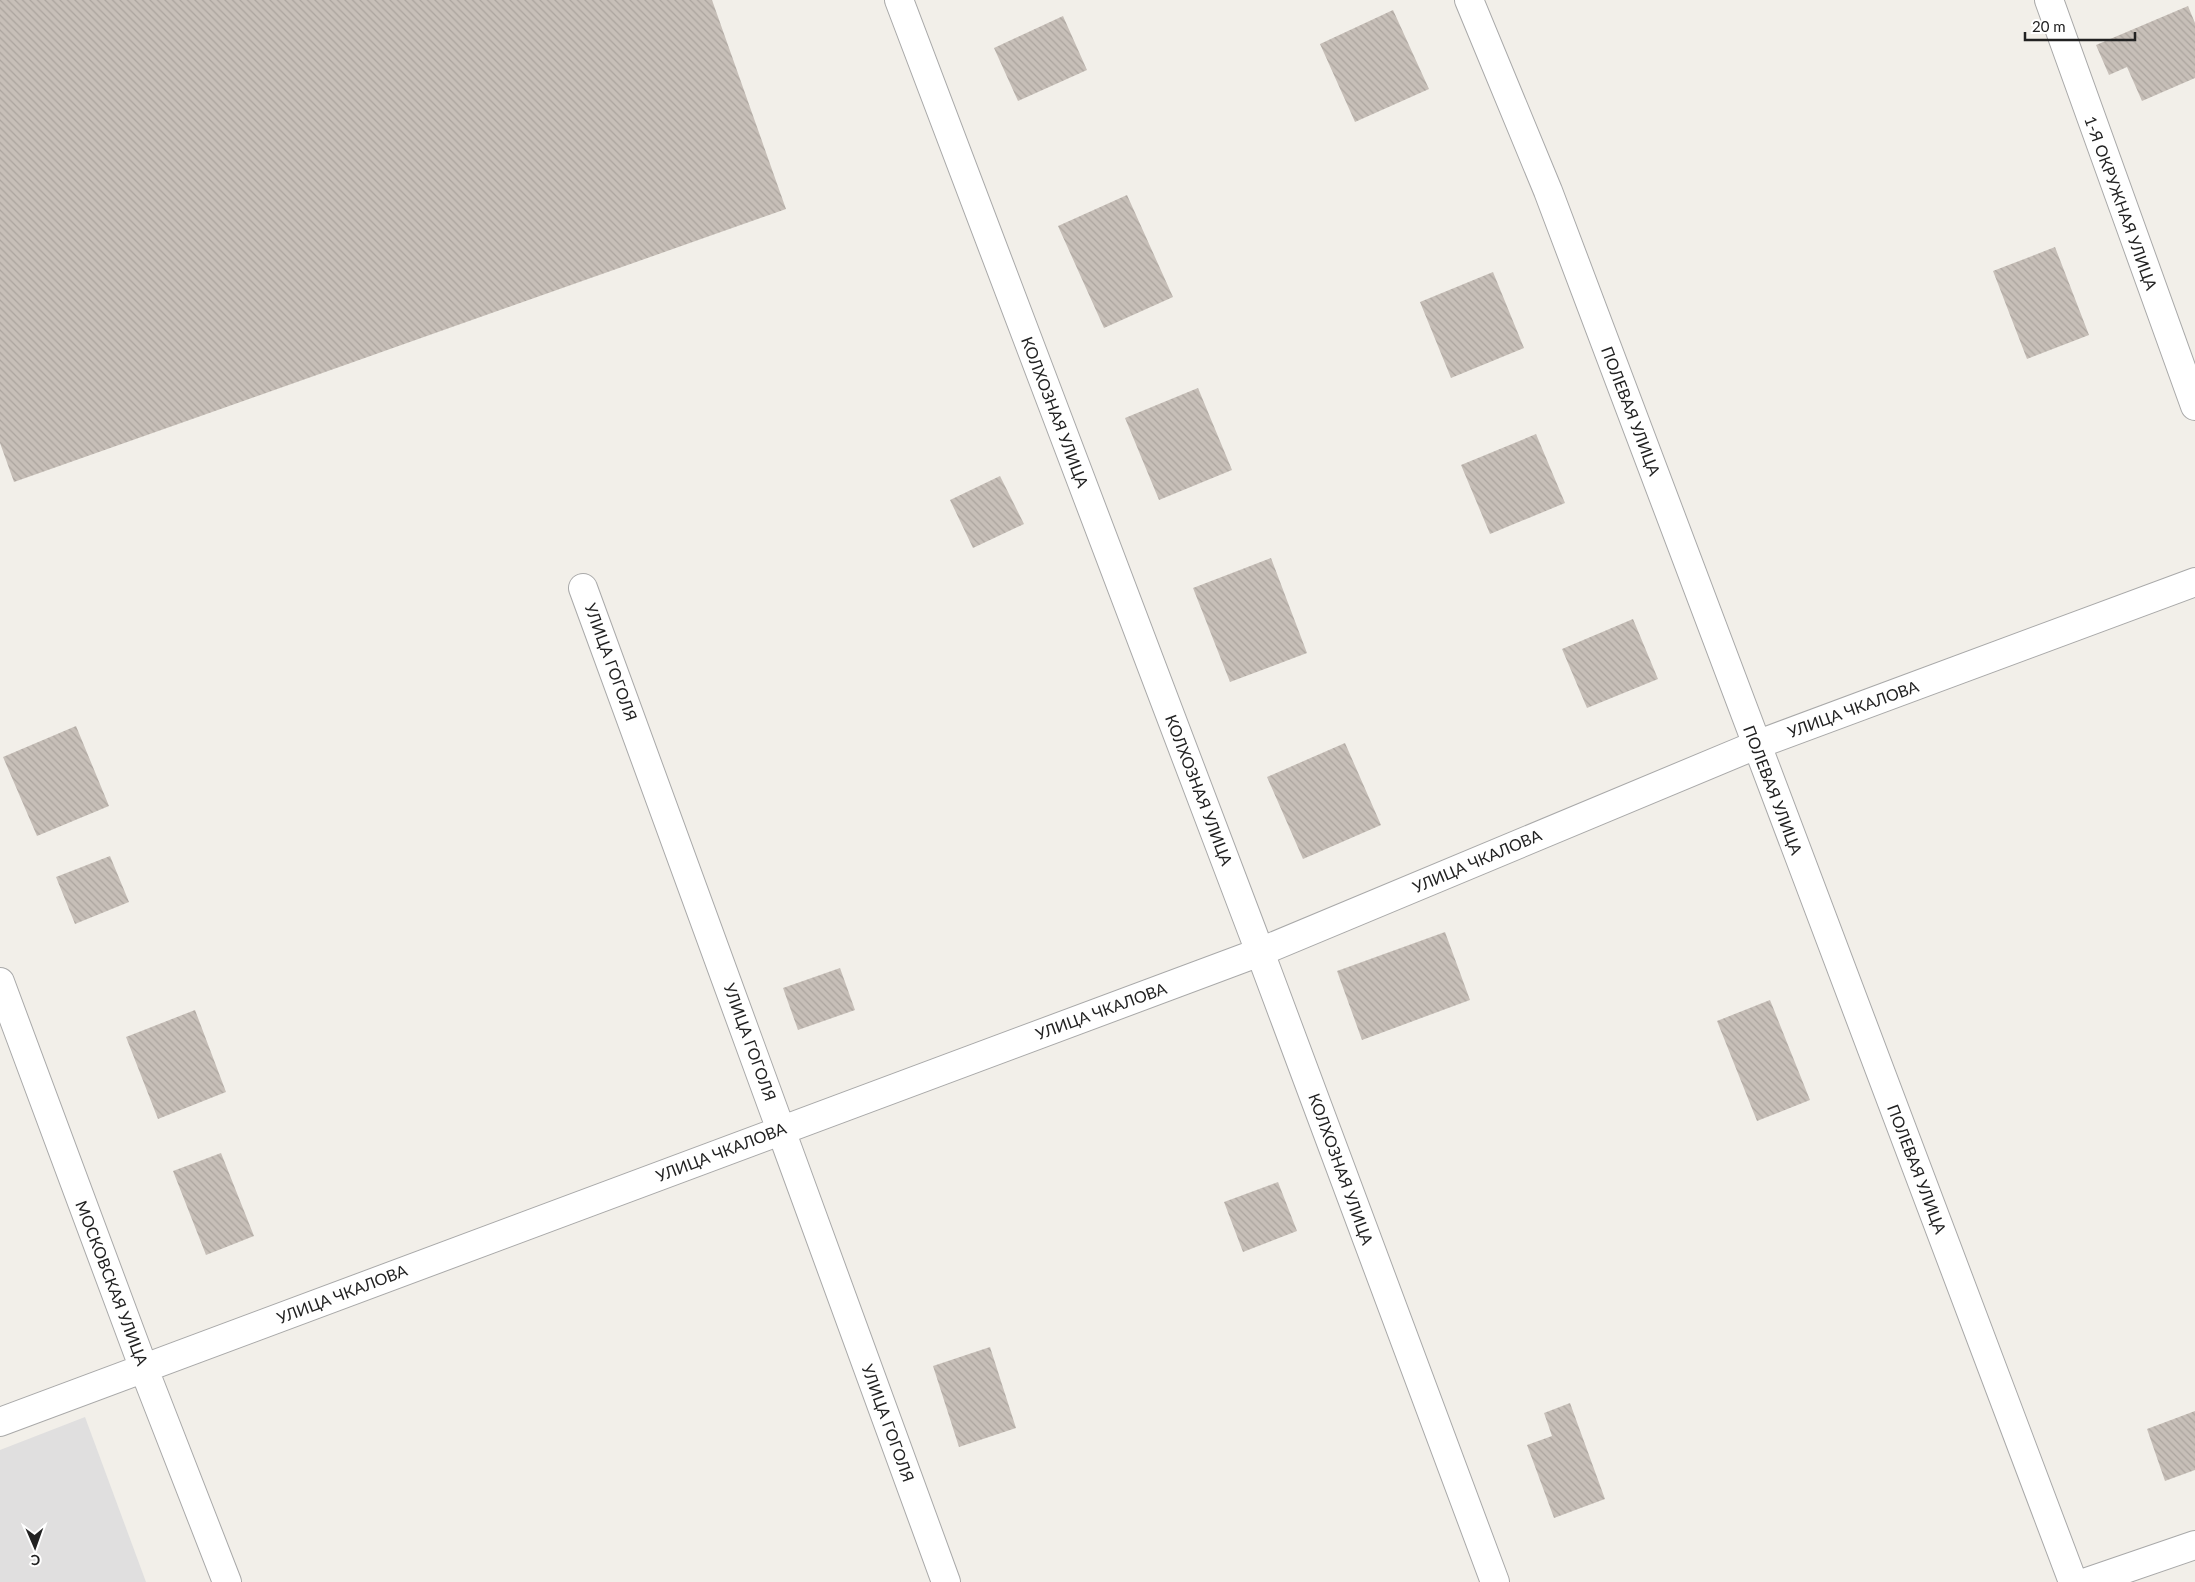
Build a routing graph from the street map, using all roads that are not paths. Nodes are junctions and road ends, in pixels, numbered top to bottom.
1 (898, 0) edge
2 (1469, 0) edge
3 (2049, 0) edge
4 (2195, 406) edge
5 (2195, 582) edge
6 (584, 588) dead end
7 (1756, 745) junction
8 (1260, 952) junction
9 (0, 982) edge
10 (782, 1129) junction
11 (144, 1369) junction
12 (0, 1422) edge
13 (2195, 1545) edge
14 (227, 1582) edge
15 (946, 1582) edge
16 (1495, 1582) edge
17 (2073, 1582) edge
18 (2087, 1582) edge

1 - 8 street, КОЛХОЗНАЯ УЛИЦА
2 - 7 street, ПОЛЕВАЯ УЛИЦА
3 - 4 street, 1-Я ОКРУЖНАЯ УЛИЦА
5 - 7 street, УЛИЦА ЧКАЛОВА
6 - 10 street, УЛИЦА ГОГОЛЯ
7 - 8 street, УЛИЦА ЧКАЛОВА
7 - 17 street, ПОЛЕВАЯ УЛИЦА
8 - 10 street, УЛИЦА ЧКАЛОВА
8 - 16 street, КОЛХОЗНАЯ УЛИЦА
9 - 11 street, МОСКОВСКАЯ УЛИЦА
10 - 11 street, УЛИЦА ЧКАЛОВА
10 - 15 street, УЛИЦА ГОГОЛЯ
11 - 12 street, УЛИЦА ЧКАЛОВА
11 - 14 street, МОСКОВСКАЯ УЛИЦА
13 - 18 street

